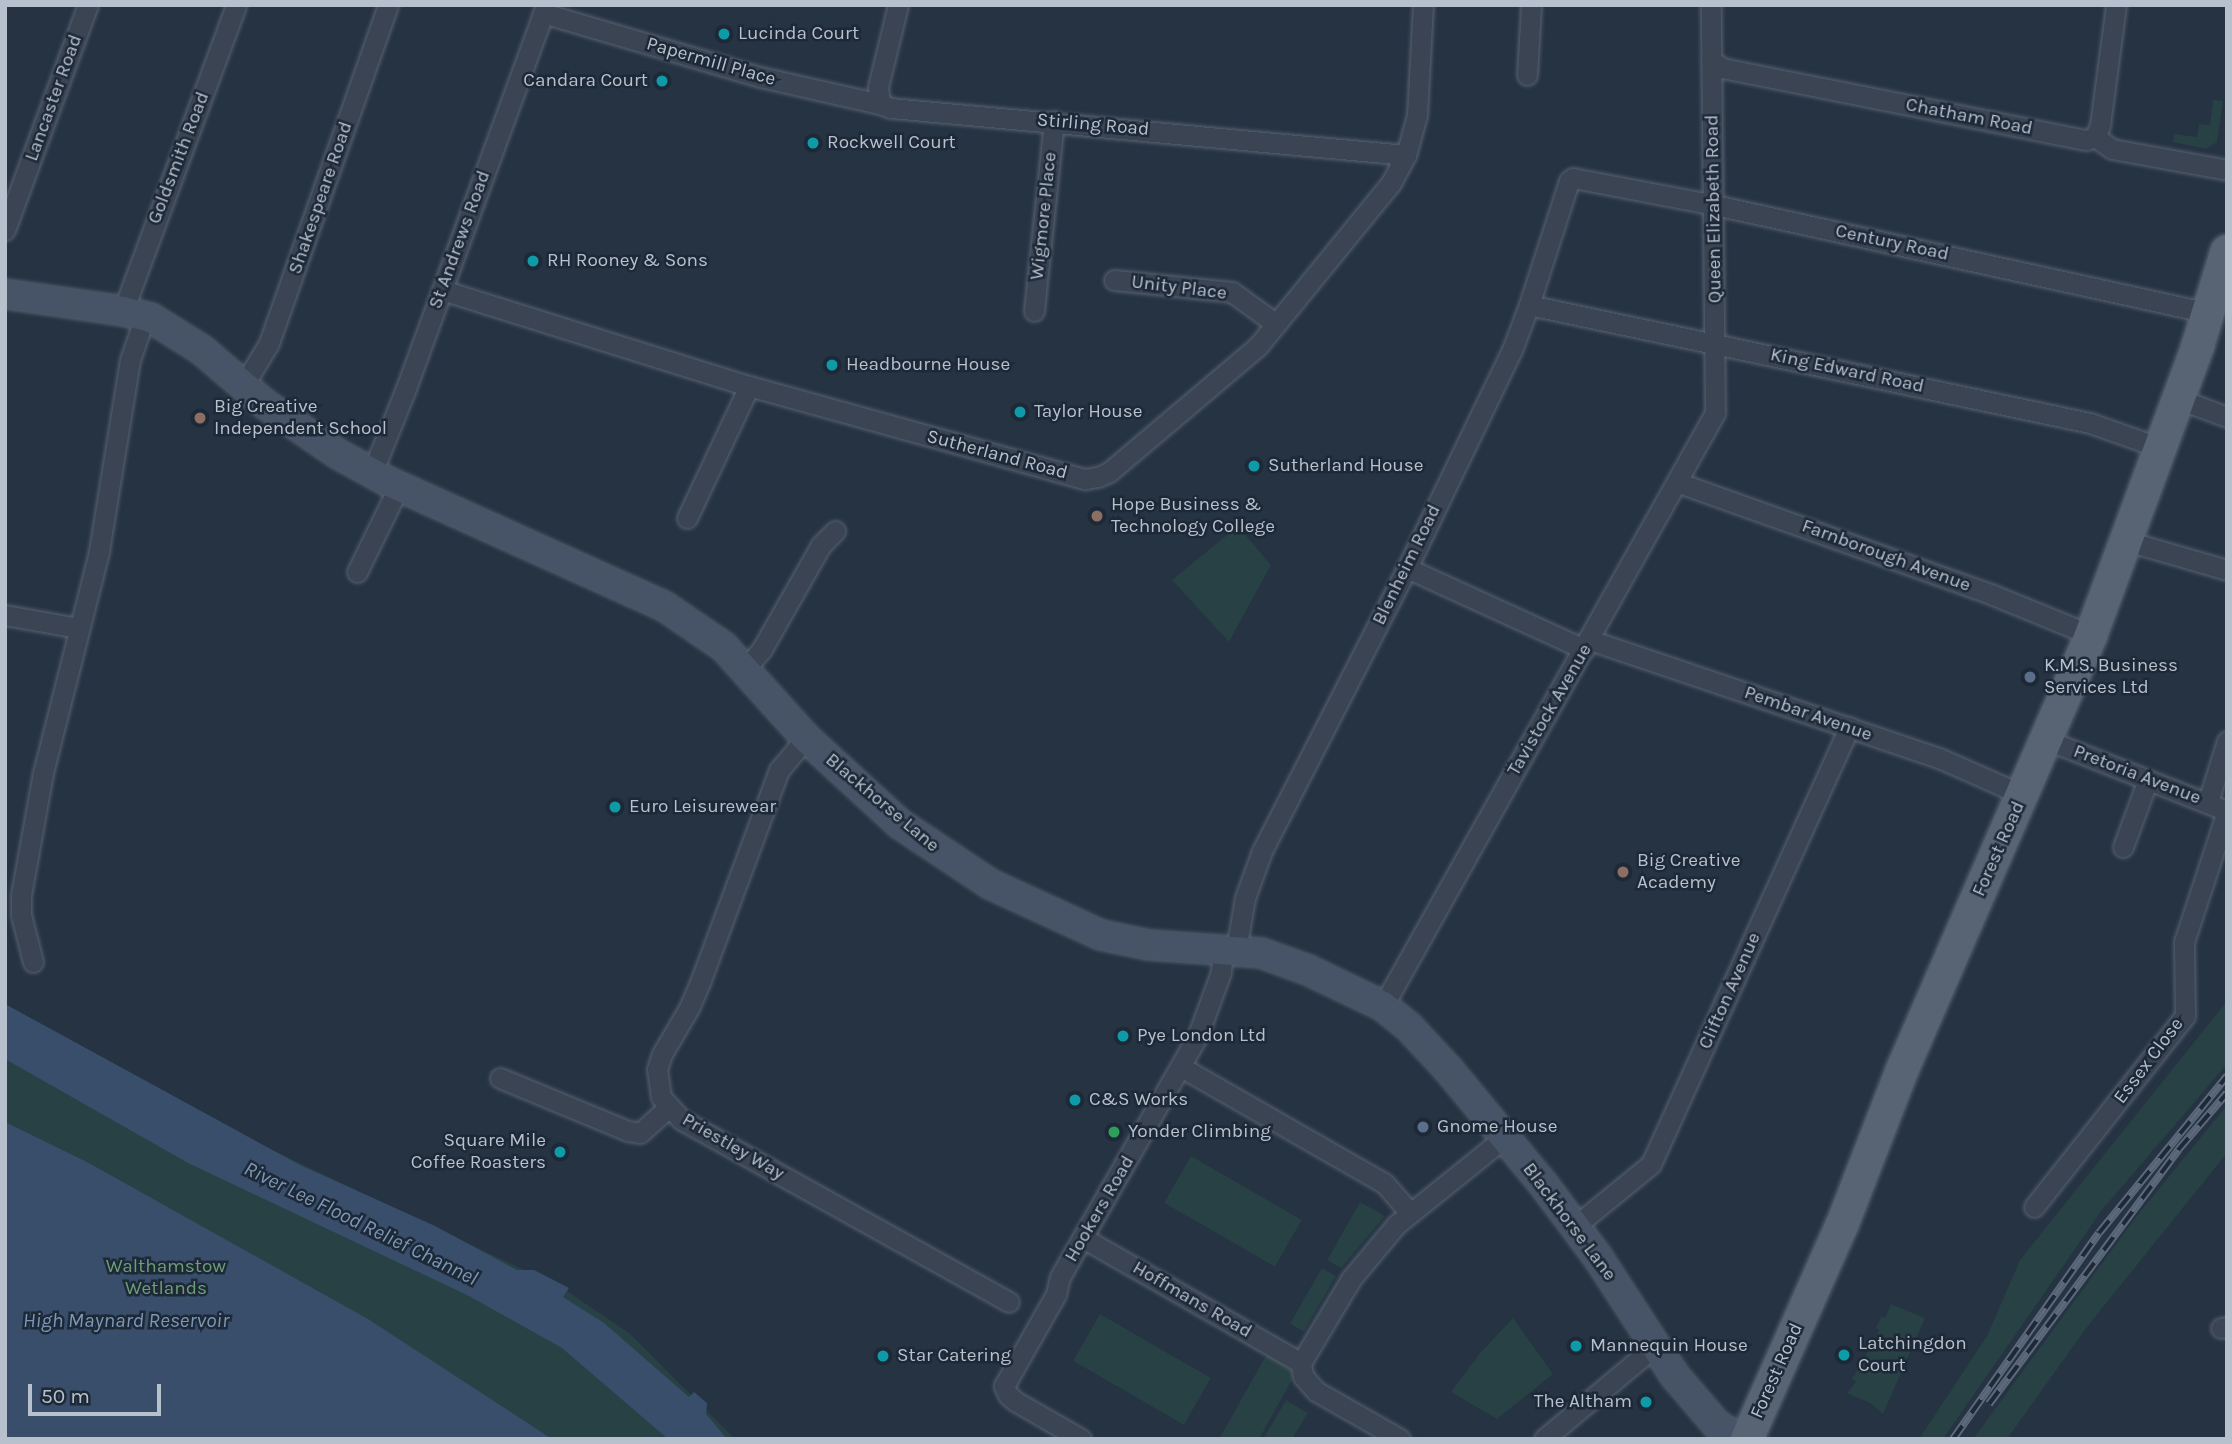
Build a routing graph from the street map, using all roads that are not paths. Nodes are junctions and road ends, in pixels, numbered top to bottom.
1 (88, 5) edge
2 (236, 5) edge
3 (388, 5) edge
4 (898, 5) edge
5 (1423, 5) edge
6 (1531, 5) edge
7 (1711, 5) edge
8 (2116, 5) edge
9 (544, 9) edge
10 (1711, 60) junction
11 (1527, 75) dead end
12 (880, 104) junction
13 (1054, 121) junction
14 (2095, 137) junction
15 (1406, 155) junction
16 (2227, 170) edge
17 (1573, 178) joint
18 (1715, 205) junction
19 (5, 230) edge
20 (2227, 251) edge
21 (1114, 280) dead end
22 (442, 290) junction
23 (5, 293) edge
24 (1529, 305) junction
25 (1034, 311) dead end
26 (134, 313) junction
27 (2209, 313) junction
28 (1276, 324) junction
29 (1715, 343) junction
30 (243, 386) junction
31 (749, 386) junction
32 (2179, 399) junction
33 (1715, 414) joint
34 (2227, 417) edge
35 (2161, 448) junction
36 (372, 472) junction
37 (1679, 483) junction
38 (399, 486) junction
39 (687, 518) dead end
40 (835, 531) dead end
41 (2127, 541) junction
42 (1407, 568) junction
43 (2227, 570) edge
44 (357, 572) dead end
45 (5, 615) edge
46 (78, 628) junction
47 (2091, 635) junction
48 (1587, 645) junction
49 (744, 670) junction
50 (1849, 727) junction
51 (806, 738) junction
52 (2047, 740) junction
53 (2227, 741) edge
54 (2147, 782) junction
55 (2023, 796) junction
56 (2208, 802) junction
57 (2227, 811) edge
58 (2123, 847) dead end
59 (1230, 951) junction
60 (33, 962) dead end
61 (1383, 1006) junction
62 (1181, 1067) junction
63 (500, 1078) dead end
64 (668, 1108) junction
65 (1505, 1137) junction
66 (2034, 1207) dead end
67 (1410, 1213) junction
68 (1574, 1227) junction
69 (1083, 1238) junction
70 (1009, 1302) dead end
71 (1655, 1346) junction
72 (1301, 1363) junction
73 (1082, 1439) edge
74 (1399, 1439) edge
75 (1544, 1439) edge
76 (1740, 1439) edge
77 (1747, 1439) edge

1 - 19 street, Lancaster Road
2 - 26 street, Goldsmith Road
3 - 30 street, Shakespeare Road
4 - 12 street
5 - 15 street, Sutherland Road
6 - 11 street
7 - 10 street, Queen Elizabeth Road
8 - 14 street
9 - 12 street, Papermill Place
9 - 22 street, St Andrews Road
10 - 14 street, Chatham Road
10 - 18 street, Queen Elizabeth Road
12 - 13 street, Stirling Road
13 - 15 street, Stirling Road
13 - 25 street, Wigmore Place
14 - 16 street, Chatham Road
15 - 28 street, Sutherland Road
17 - 18 street, Century Road
17 - 24 street, Blenheim Road
18 - 27 street, Century Road
18 - 29 street, Queen Elizabeth Road
20 - 27 main road, Forest Road
21 - 28 street, Unity Place
22 - 31 street, Sutherland Road
22 - 36 street, St Andrews Road
23 - 26 main road, Blackhorse Lane
24 - 29 street, King Edward Road
24 - 42 street, Blenheim Road
26 - 30 main road, Blackhorse Lane
26 - 46 street, Goldsmith Road
27 - 32 main road, Forest Road
28 - 31 street, Sutherland Road
29 - 33 street, Queen Elizabeth Road
29 - 35 street, King Edward Road
30 - 36 main road, Blackhorse Lane
31 - 39 street
32 - 34 street
32 - 35 main road, Forest Road
33 - 37 street, Tavistock Avenue
35 - 41 main road, Forest Road
36 - 38 main road, Blackhorse Lane
37 - 47 street, Farnborough Avenue
37 - 48 street, Tavistock Avenue
38 - 44 street
38 - 49 main road, Blackhorse Lane
40 - 49 street
41 - 43 street
41 - 47 main road, Forest Road
42 - 48 street, Pembar Avenue
42 - 59 street, Blenheim Road
45 - 46 street
46 - 60 street, Goldsmith Road
47 - 52 main road, Forest Road
48 - 50 street, Pembar Avenue
48 - 61 street, Tavistock Avenue
49 - 51 main road, Blackhorse Lane
50 - 55 street, Pembar Avenue
50 - 68 street, Clifton Avenue
51 - 59 main road, Blackhorse Lane
51 - 64 street, Priestley Way
52 - 54 street, Pretoria Avenue
52 - 55 main road, Forest Road
53 - 56 street
54 - 56 street, Pretoria Avenue
54 - 58 street
55 - 77 main road, Forest Road
56 - 57 street, Pretoria Avenue
57 - 66 street, Essex Close
59 - 61 main road, Blackhorse Lane
59 - 62 street, Hookers Road
61 - 65 main road, Blackhorse Lane
62 - 67 street
62 - 69 street, Hookers Road
63 - 64 street
64 - 70 street, Priestley Way
65 - 67 street
65 - 68 main road, Blackhorse Lane
67 - 72 street
68 - 71 main road, Blackhorse Lane
69 - 72 street, Hoffmans Road
69 - 73 street, Hookers Road
71 - 75 street
71 - 76 main road, Blackhorse Lane
72 - 74 street

